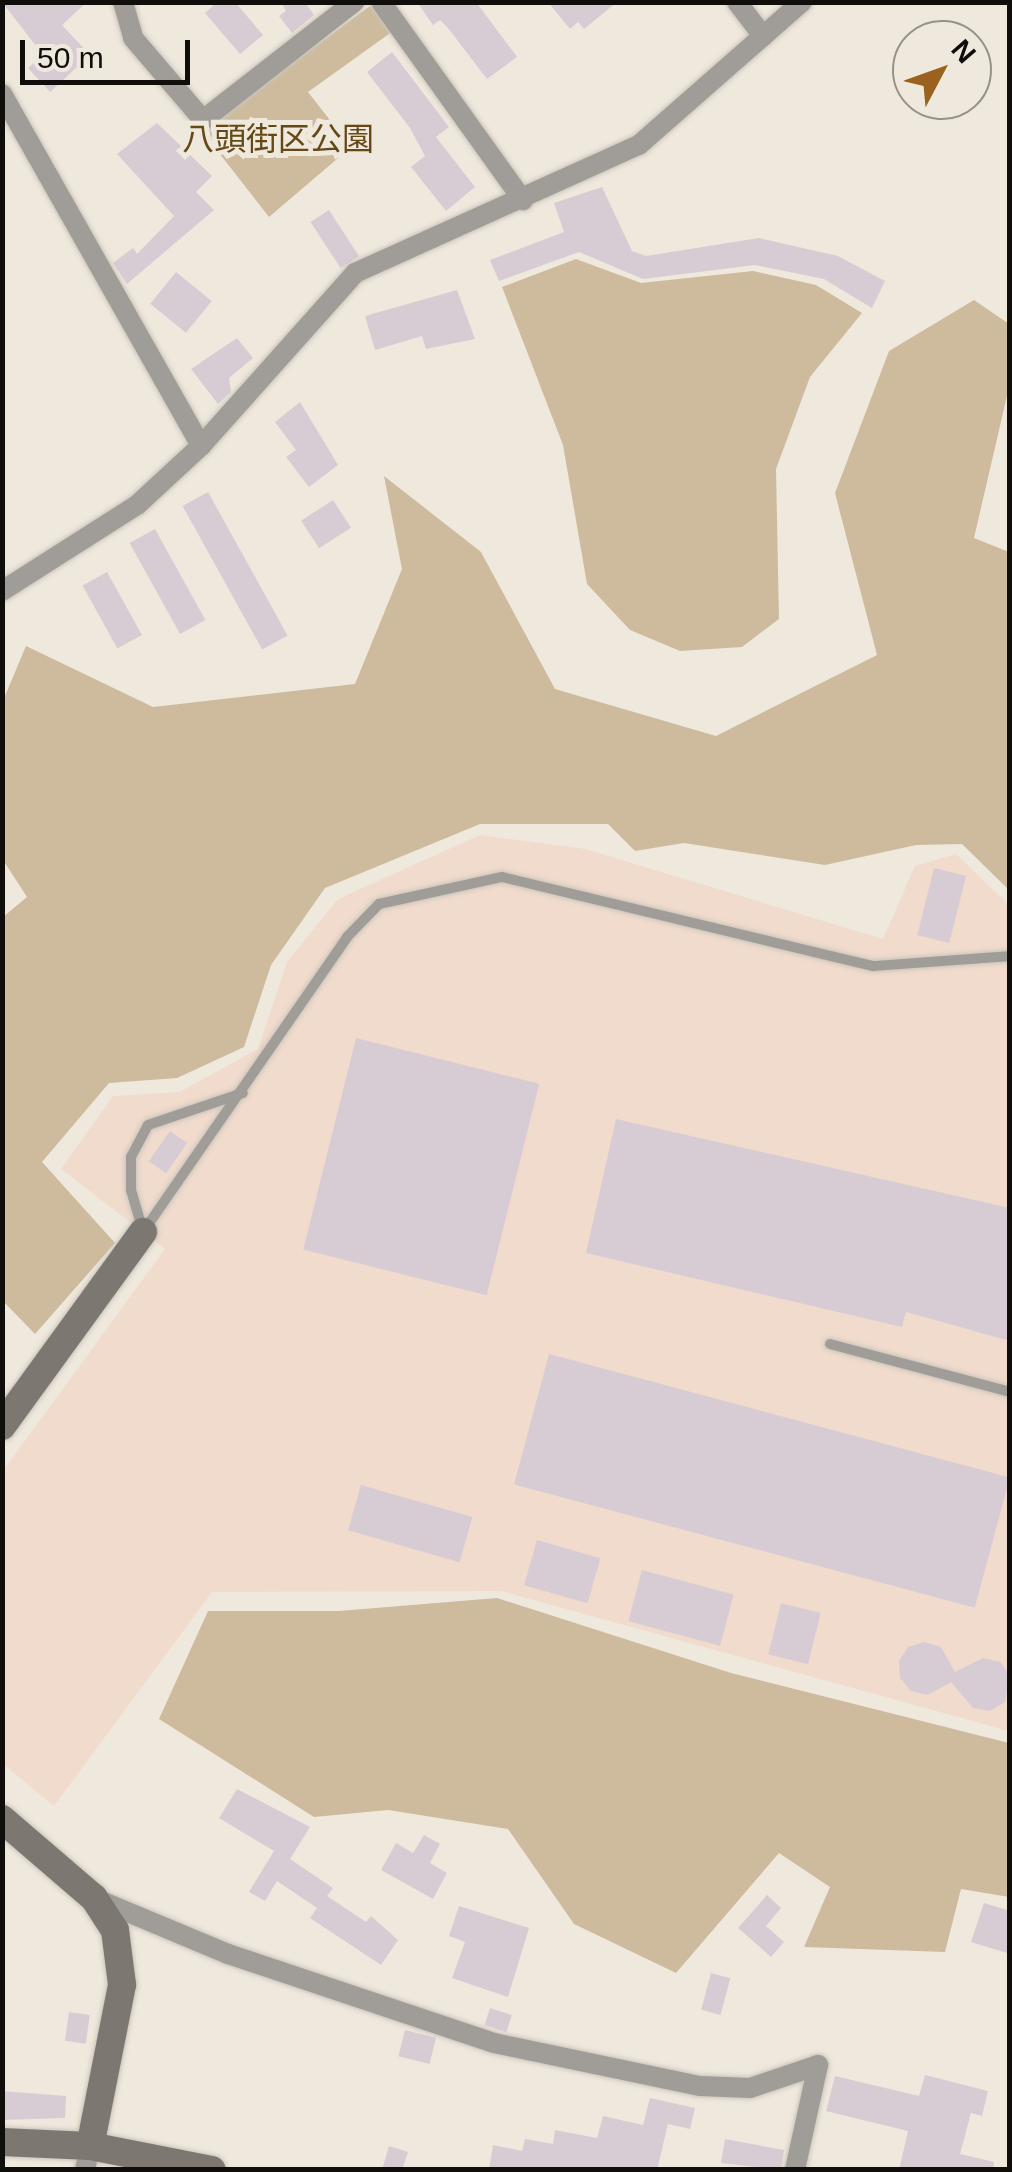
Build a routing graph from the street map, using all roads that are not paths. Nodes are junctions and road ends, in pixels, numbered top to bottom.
1 (122, 2) edge
2 (354, 2) edge
3 (381, 2) edge
4 (737, 2) edge
5 (802, 2) edge
6 (763, 36) junction
7 (2, 94) edge
8 (523, 200) junction
9 (201, 446) junction
10 (2, 591) edge
11 (1010, 956) edge
12 (244, 1092) junction
13 (143, 1232) junction
14 (830, 1344) dead end
15 (1010, 1392) edge
16 (2, 1426) edge
17 (2, 1819) edge
18 (94, 1898) junction
19 (2, 2142) edge
20 (87, 2158) edge
21 (212, 2170) edge
22 (795, 2170) edge

1 - 2 street
3 - 8 street
4 - 6 street
5 - 6 street
6 - 8 street
7 - 9 street
8 - 9 street
9 - 10 street
11 - 12 lane
12 - 13 lane
12 - 13 lane
13 - 16 street
14 - 15 lane
17 - 18 street
18 - 20 street
18 - 22 street
19 - 20 street
20 - 21 street

